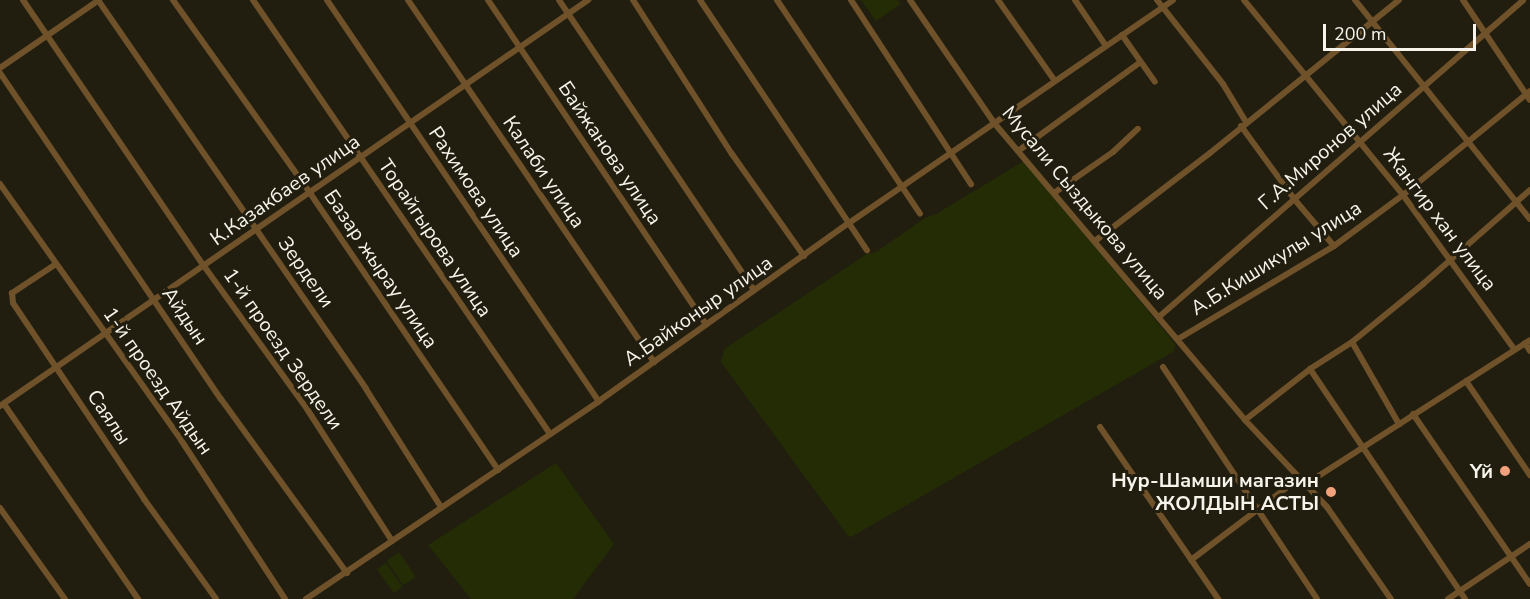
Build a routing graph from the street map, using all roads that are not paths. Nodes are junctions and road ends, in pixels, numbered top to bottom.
1 (22, 0) edge
2 (98, 0) edge
3 (173, 0) edge
4 (253, 0) edge
5 (327, 0) edge
6 (408, 0) edge
7 (488, 0) edge
8 (559, 0) edge
9 (588, 0) edge
10 (633, 0) edge
11 (700, 0) edge
12 (777, 0) edge
13 (851, 0) edge
14 (910, 0) edge
15 (998, 0) edge
16 (1075, 0) edge
17 (1157, 0) edge
18 (1173, 0) edge
19 (1244, 0) edge
20 (1355, 0) edge
21 (1399, 0) edge
22 (1463, 0) edge
23 (1523, 0) edge
24 (1162, 8) junction
25 (569, 14) junction
26 (1373, 23) junction
27 (1484, 32) junction
28 (1122, 35) junction
29 (48, 36) junction
30 (1106, 46) junction
31 (520, 49) junction
32 (1139, 63) junction
33 (0, 68) edge
34 (0, 73) edge
35 (1305, 76) junction
36 (1055, 81) junction
37 (1155, 82) dead end
38 (465, 85) junction
39 (1422, 87) junction
40 (1529, 95) edge
41 (409, 123) junction
42 (995, 124) junction
43 (1244, 124) junction
44 (1138, 129) dead end
45 (1360, 141) junction
46 (1466, 141) junction
47 (1018, 151) junction
48 (950, 153) junction
49 (360, 158) junction
50 (0, 184) edge
51 (971, 184) dead end
52 (902, 186) junction
53 (1530, 190) edge
54 (310, 193) junction
55 (1054, 193) junction
56 (1402, 195) junction
57 (1295, 200) junction
58 (1516, 203) junction
59 (920, 214) dead end
60 (1530, 219) edge
61 (849, 223) junction
62 (256, 230) junction
63 (1095, 241) junction
64 (1334, 246) junction
65 (867, 250) dead end
66 (804, 256) junction
67 (1449, 258) junction
68 (56, 264) junction
69 (204, 266) junction
70 (754, 290) junction
71 (153, 298) junction
72 (1160, 316) junction
73 (706, 324) junction
74 (104, 334) junction
75 (1178, 339) junction
76 (1528, 341) edge
77 (1352, 342) junction
78 (1514, 349) junction
79 (1530, 351) edge
80 (654, 362) junction
81 (1163, 367) dead end
82 (55, 369) junction
83 (1310, 369) junction
84 (1466, 381) junction
85 (599, 401) junction
86 (2, 405) edge
87 (1413, 414) junction
88 (1245, 420) junction
89 (1400, 424) junction
90 (1101, 427) dead end
91 (550, 435) junction
92 (1362, 448) junction
93 (498, 470) junction
94 (1530, 475) edge
95 (1298, 479) junction
96 (1306, 484) junction
97 (441, 507) junction
98 (0, 508) edge
99 (1256, 511) junction
100 (392, 541) junction
101 (1530, 544) edge
102 (1513, 557) junction
103 (1191, 560) junction
104 (347, 573) junction
105 (1530, 584) edge
106 (1460, 592) junction
107 (65, 599) edge
108 (138, 599) edge
109 (216, 599) edge
110 (285, 599) edge
111 (306, 599) edge
112 (1218, 599) edge
113 (1317, 599) edge
114 (1391, 599) edge
115 (1448, 599) edge
116 (1465, 599) edge

1 - 29 street, 1-й проезд Зердели
2 - 29 street
2 - 62 street, Зердели
3 - 54 street, Базар жырау улица
4 - 49 street, Торайгырова улица
5 - 41 street, Рахимова улица
6 - 38 street, Калаби улица
7 - 31 street, Байжанова улица
8 - 25 street
9 - 25 street, К.Казакбаев улица
10 - 66 street
11 - 61 street
12 - 52 street
13 - 48 street
14 - 42 street, Мусали Сыздыкова улица
15 - 36 street
16 - 30 street
17 - 24 street
18 - 24 street, А.Байконыр улица
19 - 35 street, Жангир хан улица
20 - 26 street
21 - 26 street
22 - 27 street
23 - 27 street, Г.А.Миронов улица
24 - 28 street, А.Байконыр улица
24 - 43 street
25 - 31 street, К.Казакбаев улица
25 - 70 street
26 - 35 street
26 - 39 street
27 - 39 street, Г.А.Миронов улица
27 - 40 street
28 - 30 street, А.Байконыр улица
28 - 32 street
29 - 33 street
29 - 69 street, 1-й проезд Зердели
30 - 36 street, А.Байконыр улица
31 - 38 street, К.Казакбаев улица
31 - 73 street, Байжанова улица
32 - 37 street
32 - 47 street
34 - 71 street, Айдын
35 - 43 street
35 - 45 street, Жангир хан улица
36 - 42 street, А.Байконыр улица
38 - 41 street, К.Казакбаев улица
38 - 80 street, Калаби улица
39 - 45 street, Г.А.Миронов улица
39 - 46 street
40 - 46 street, А.Б.Кишикулы улица
41 - 49 street, К.Казакбаев улица
41 - 85 street, Рахимова улица
42 - 47 street, Мусали Сыздыкова улица
42 - 48 street, А.Байконыр улица
43 - 57 street
43 - 63 street
44 - 55 street
45 - 56 street, Жангир хан улица
45 - 57 street, Г.А.Миронов улица
46 - 56 street, А.Б.Кишикулы улица
46 - 58 street
47 - 55 street, Мусали Сыздыкова улица
48 - 51 street
48 - 52 street, А.Байконыр улица
49 - 54 street, К.Казакбаев улица
49 - 91 street, Торайгырова улица
50 - 68 street, 1-й проезд Айдын
52 - 59 street
52 - 61 street, А.Байконыр улица
53 - 58 street
54 - 62 street, К.Казакбаев улица
54 - 93 street, Базар жырау улица
55 - 63 street, Мусали Сыздыкова улица
56 - 64 street, А.Б.Кишикулы улица
56 - 67 street, Жангир хан улица
57 - 64 street
57 - 72 street, Г.А.Миронов улица
58 - 60 street
58 - 67 street
61 - 65 street
61 - 66 street, А.Байконыр улица
62 - 69 street, К.Казакбаев улица
62 - 97 street, Зердели
63 - 72 street, Мусали Сыздыкова улица
64 - 75 street, А.Б.Кишикулы улица
66 - 70 street, А.Байконыр улица
67 - 77 street
67 - 78 street, Жангир хан улица
68 - 74 street, 1-й проезд Айдын
68 - 82 street, Саялы
69 - 71 street, К.Казакбаев улица
69 - 100 street, 1-й проезд Зердели
70 - 73 street, А.Байконыр улица
71 - 74 street, К.Казакбаев улица
71 - 104 street, Айдын
72 - 75 street, Мусали Сыздыкова улица
73 - 80 street, А.Байконыр улица
74 - 82 street, К.Казакбаев улица
74 - 110 street, 1-й проезд Айдын
75 - 88 street, Мусали Сыздыкова улица
76 - 78 street
76 - 79 street
77 - 83 street
77 - 89 street
78 - 84 street
80 - 85 street, А.Байконыр улица
81 - 99 street
82 - 86 street, К.Казакбаев улица
82 - 109 street, Саялы
83 - 88 street
83 - 92 street
84 - 87 street
84 - 94 street
85 - 91 street, А.Байконыр улица
86 - 108 street
87 - 89 street
87 - 102 street
88 - 95 street, Мусали Сыздыкова улица
89 - 92 street
90 - 103 street
91 - 93 street, А.Байконыр улица
92 - 96 street
92 - 106 street
93 - 97 street, А.Байконыр улица
95 - 96 street, Мусали Сыздыкова улица
95 - 99 street
96 - 114 street, Мусали Сыздыкова улица
97 - 100 street, А.Байконыр улица
98 - 107 street
99 - 103 street
99 - 113 street
100 - 104 street, А.Байконыр улица
101 - 102 street
102 - 105 street
102 - 106 street
103 - 112 street
104 - 111 street, А.Байконыр улица
106 - 115 street
106 - 116 street

